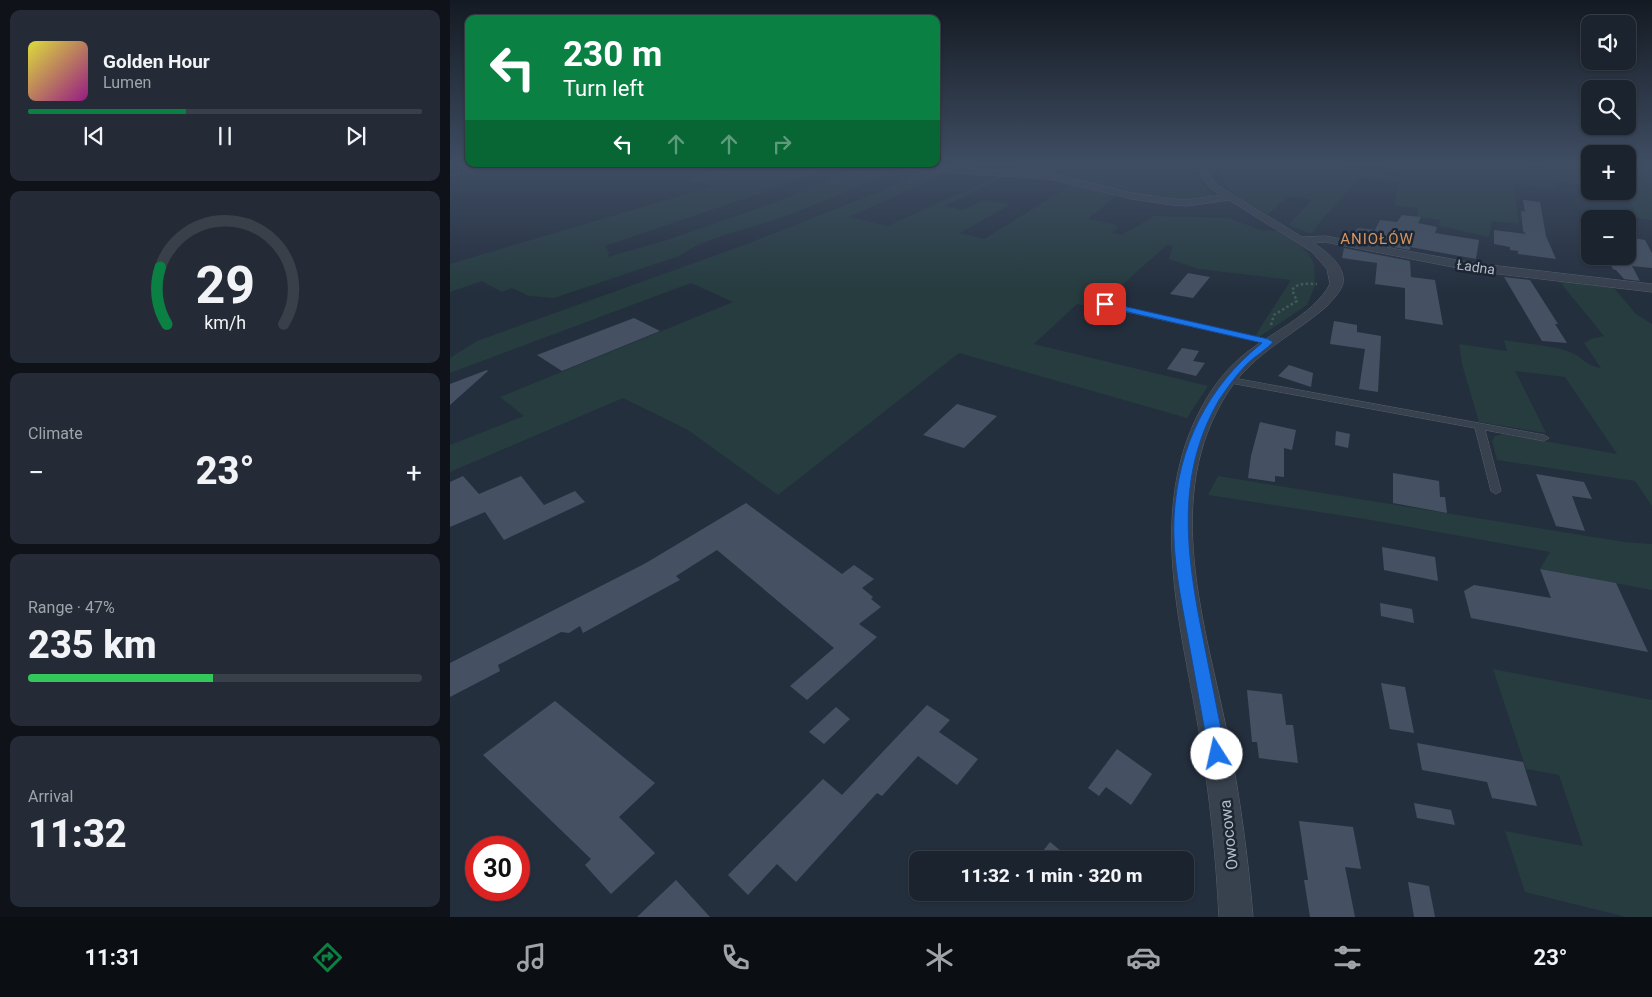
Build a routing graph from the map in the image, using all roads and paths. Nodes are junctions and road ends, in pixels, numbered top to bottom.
1 (1246, 206) edge
2 (1302, 240) junction
3 (1317, 284) dead end
4 (1652, 288) edge
5 (1297, 300) junction
6 (1302, 301) dead end
7 (1105, 304) dead end
8 (1271, 336) junction
9 (1228, 380) junction
10 (1480, 428) junction
11 (1544, 438) dead end
12 (1496, 491) dead end
13 (1236, 917) edge

1 - 2 street, Owocowa
2 - 4 street, Ładna
2 - 8 street, Owocowa
3 - 5 path
5 - 6 path
5 - 8 path
7 - 8 lane
8 - 9 street, Owocowa
9 - 10 lane
9 - 13 street, Owocowa
10 - 11 lane
10 - 12 lane

